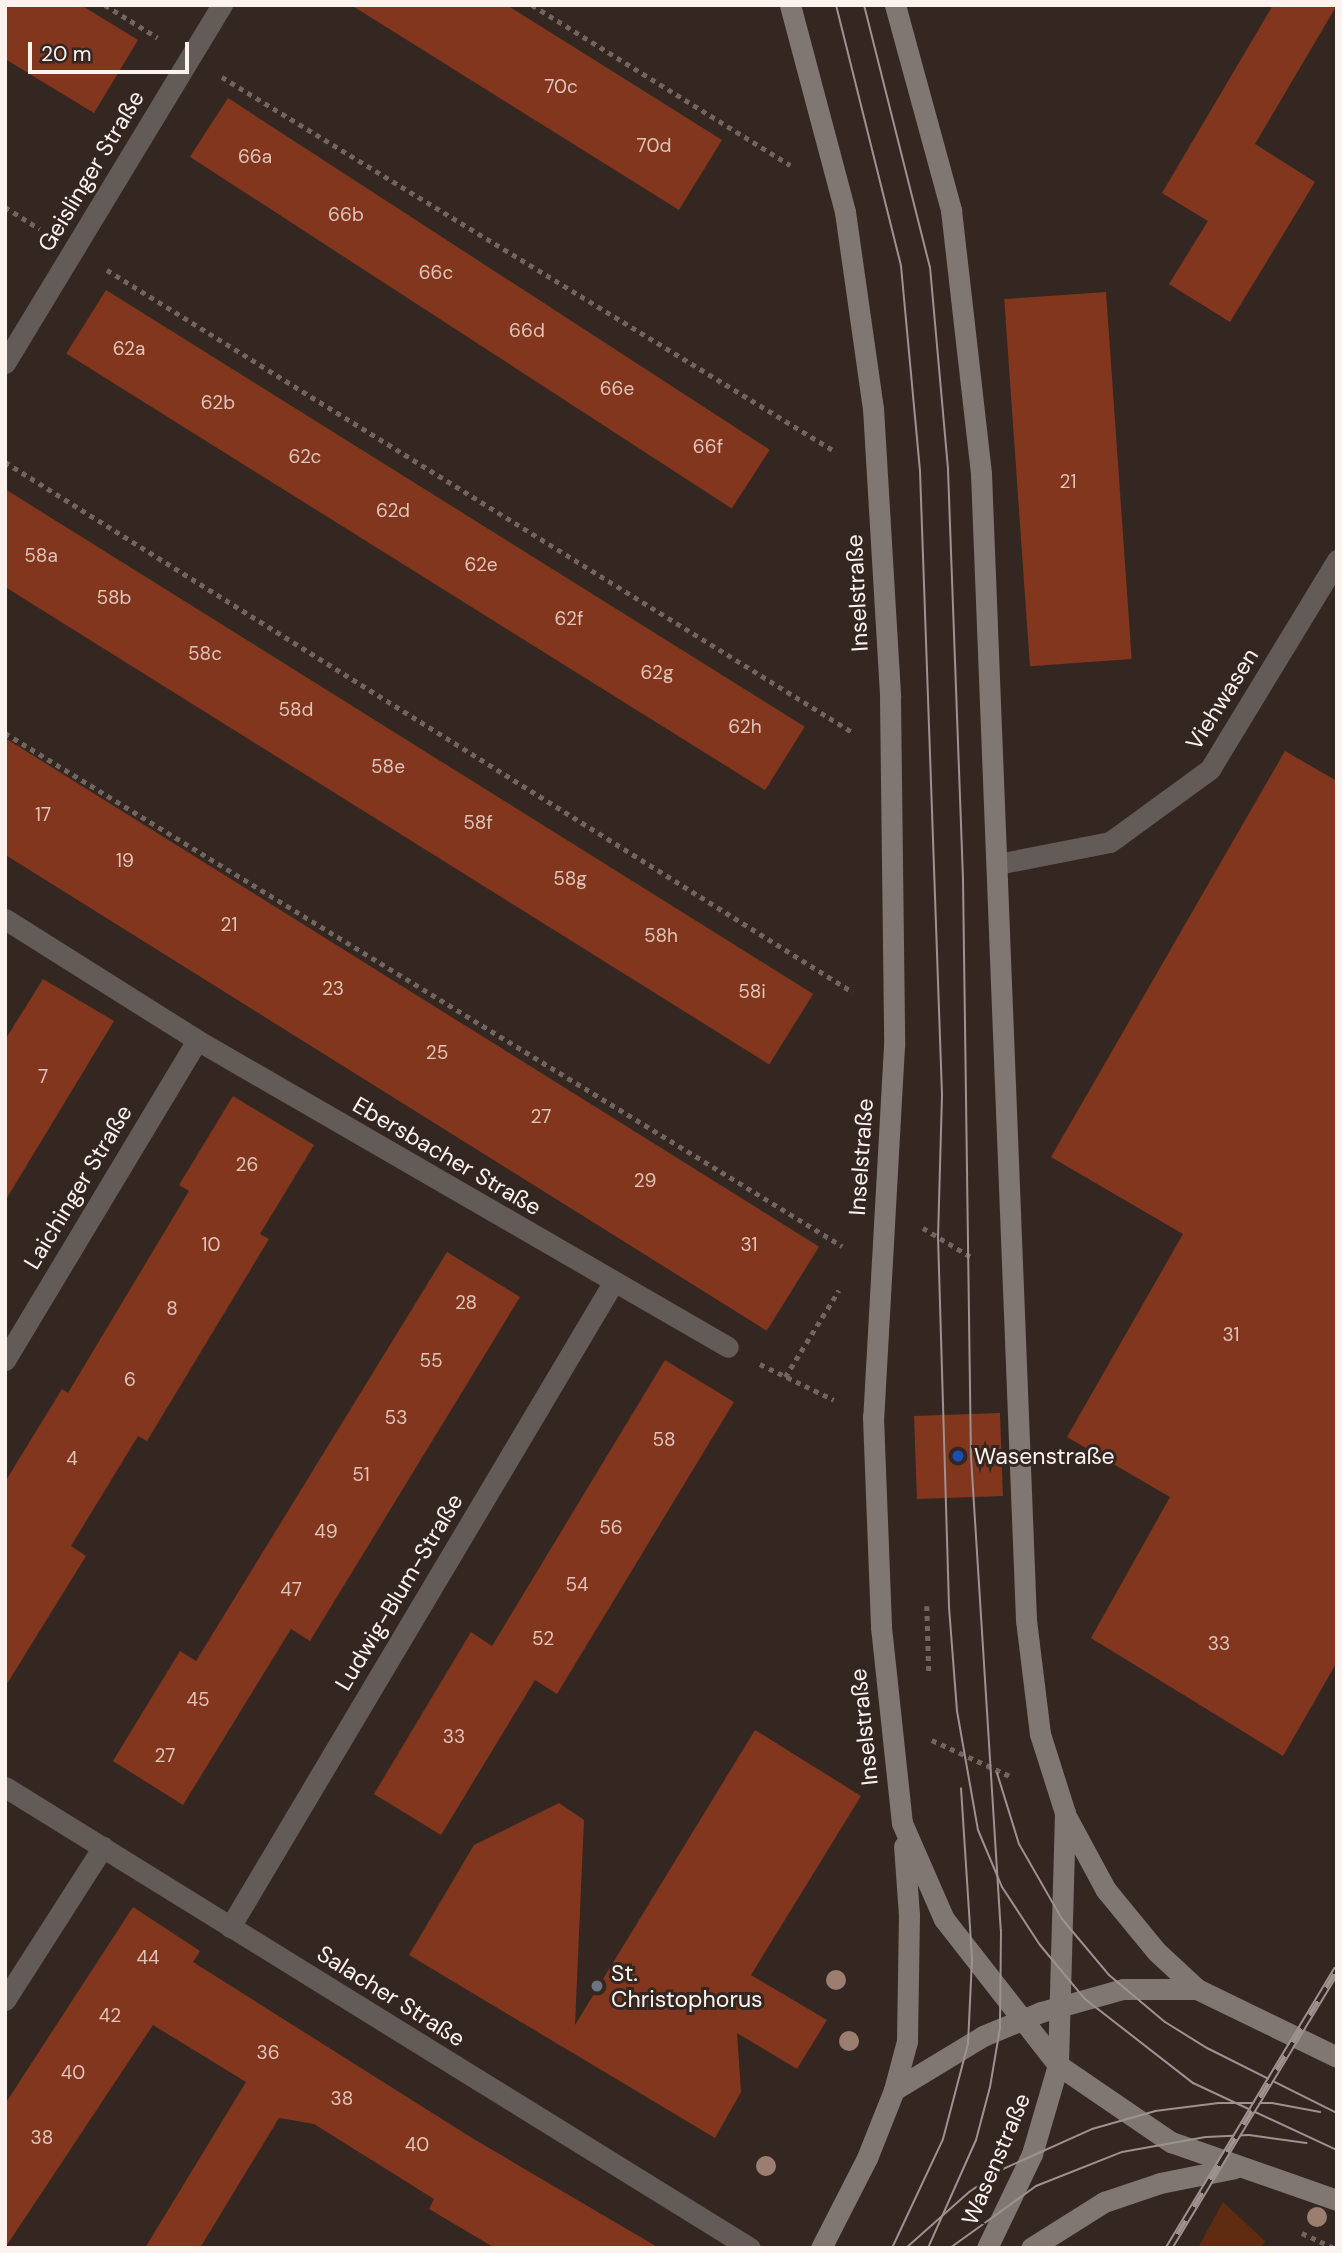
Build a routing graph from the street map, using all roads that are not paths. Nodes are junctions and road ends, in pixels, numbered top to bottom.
1 (222, 5) edge
2 (790, 5) edge
3 (895, 5) edge
4 (5, 363) edge
5 (1337, 560) edge
6 (998, 864) junction
7 (5, 919) edge
8 (197, 1040) junction
9 (613, 1283) junction
10 (728, 1347) road end
11 (5, 1360) edge
12 (5, 1787) edge
13 (1065, 1813) junction
14 (902, 1823) junction
15 (103, 1847) junction
16 (230, 1927) junction
17 (1197, 1989) junction
18 (5, 2000) edge
19 (1062, 2006) junction
20 (1020, 2020) junction
21 (1337, 2057) edge
22 (1058, 2065) junction
23 (894, 2090) junction
24 (1236, 2167) junction
25 (1337, 2200) edge
26 (750, 2248) edge
27 (821, 2248) edge
28 (987, 2248) edge
29 (1031, 2248) edge

1 - 4 street, Geislinger Straße
2 - 14 street, Inselstraße
3 - 6 street
5 - 6 street, Viehwasen
6 - 13 street, Wasenstraße
7 - 8 street, Ebersbacher Straße
8 - 9 street, Ebersbacher Straße
8 - 11 street, Laichinger Straße
9 - 10 street, Ebersbacher Straße
9 - 16 street, Ludwig-Blum-Straße
12 - 15 street, Salacher Straße
13 - 17 street
13 - 19 street, Wasenstraße
14 - 20 street, Inselstraße
14 - 23 street
15 - 16 street, Salacher Straße
15 - 18 street
16 - 26 street, Salacher Straße
17 - 19 street
17 - 21 street
19 - 20 street
19 - 22 street, Wasenstraße
20 - 22 street, Inselstraße
20 - 23 street
22 - 24 street, Inselstraße
22 - 28 street, Wasenstraße
23 - 27 street
24 - 25 street, Inselstraße
24 - 29 street, Inselstraße

